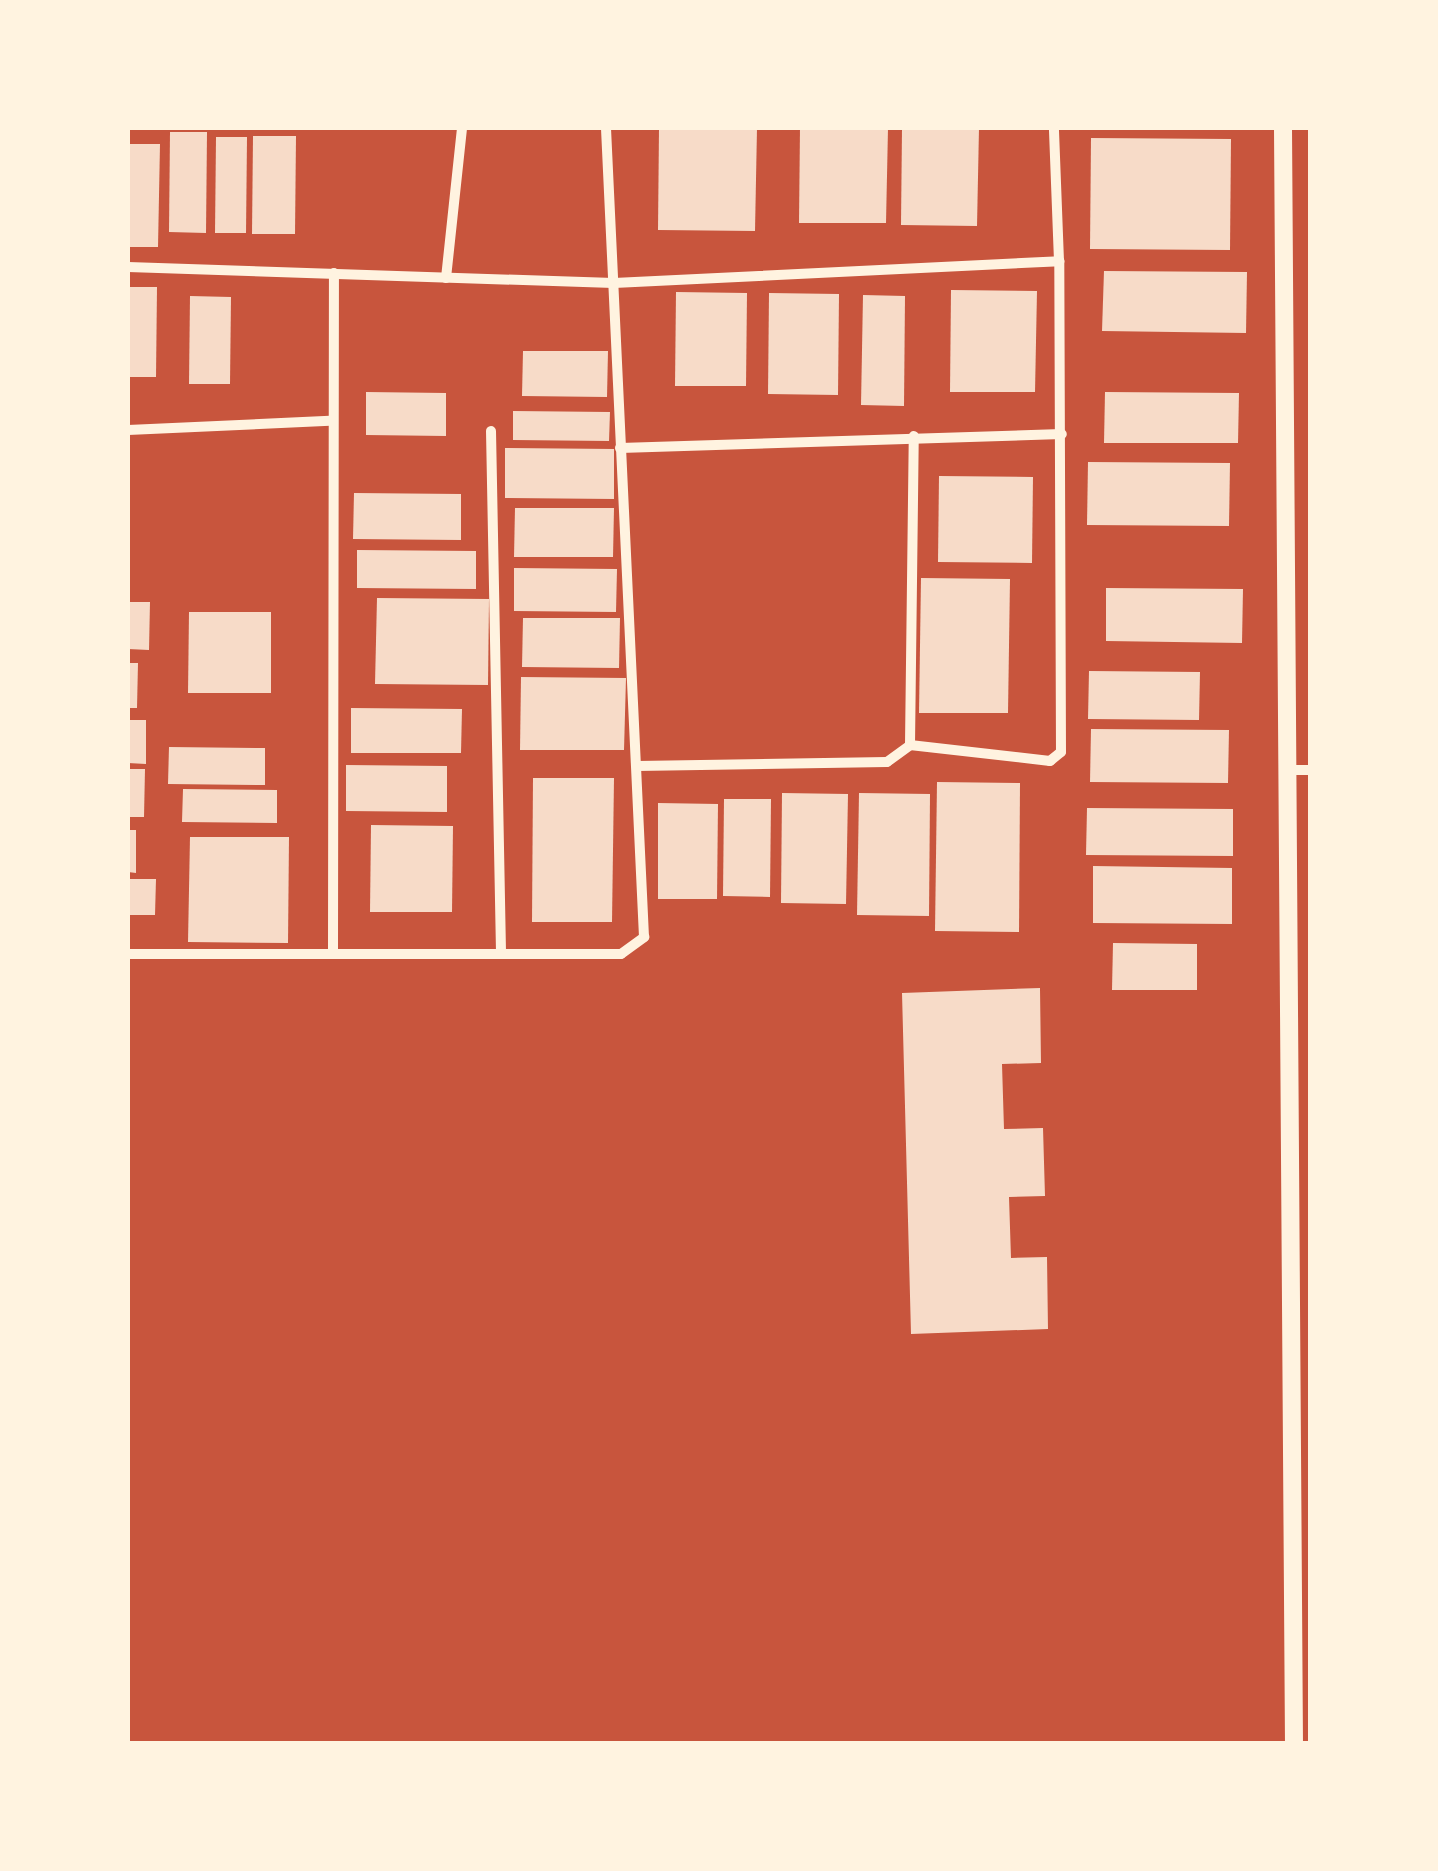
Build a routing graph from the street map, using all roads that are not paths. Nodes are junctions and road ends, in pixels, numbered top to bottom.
1 (462, 128) edge
2 (606, 128) edge
3 (1054, 128) edge
4 (1283, 128) edge
5 (1058, 261) junction
6 (128, 267) edge
7 (334, 274) junction
8 (446, 278) junction
9 (614, 283) junction
10 (330, 422) junction
11 (128, 430) edge
12 (491, 432) dead end
13 (1062, 434) junction
14 (914, 436) junction
15 (620, 448) junction
16 (910, 745) junction
17 (637, 766) junction
18 (1287, 770) junction
19 (1310, 770) edge
20 (333, 950) junction
21 (500, 952) junction
22 (128, 954) edge
23 (1294, 1744) edge

1 - 8 street
2 - 9 street
3 - 5 street
4 - 18 street
5 - 9 street
5 - 13 street
6 - 7 street
7 - 8 street
7 - 10 street
8 - 9 street
9 - 15 street
10 - 11 street
10 - 20 street
12 - 21 street
13 - 14 street
13 - 16 street
14 - 15 street
14 - 16 street
15 - 17 street
16 - 17 street
17 - 21 street
18 - 19 street
18 - 23 street
20 - 21 street
20 - 22 street

